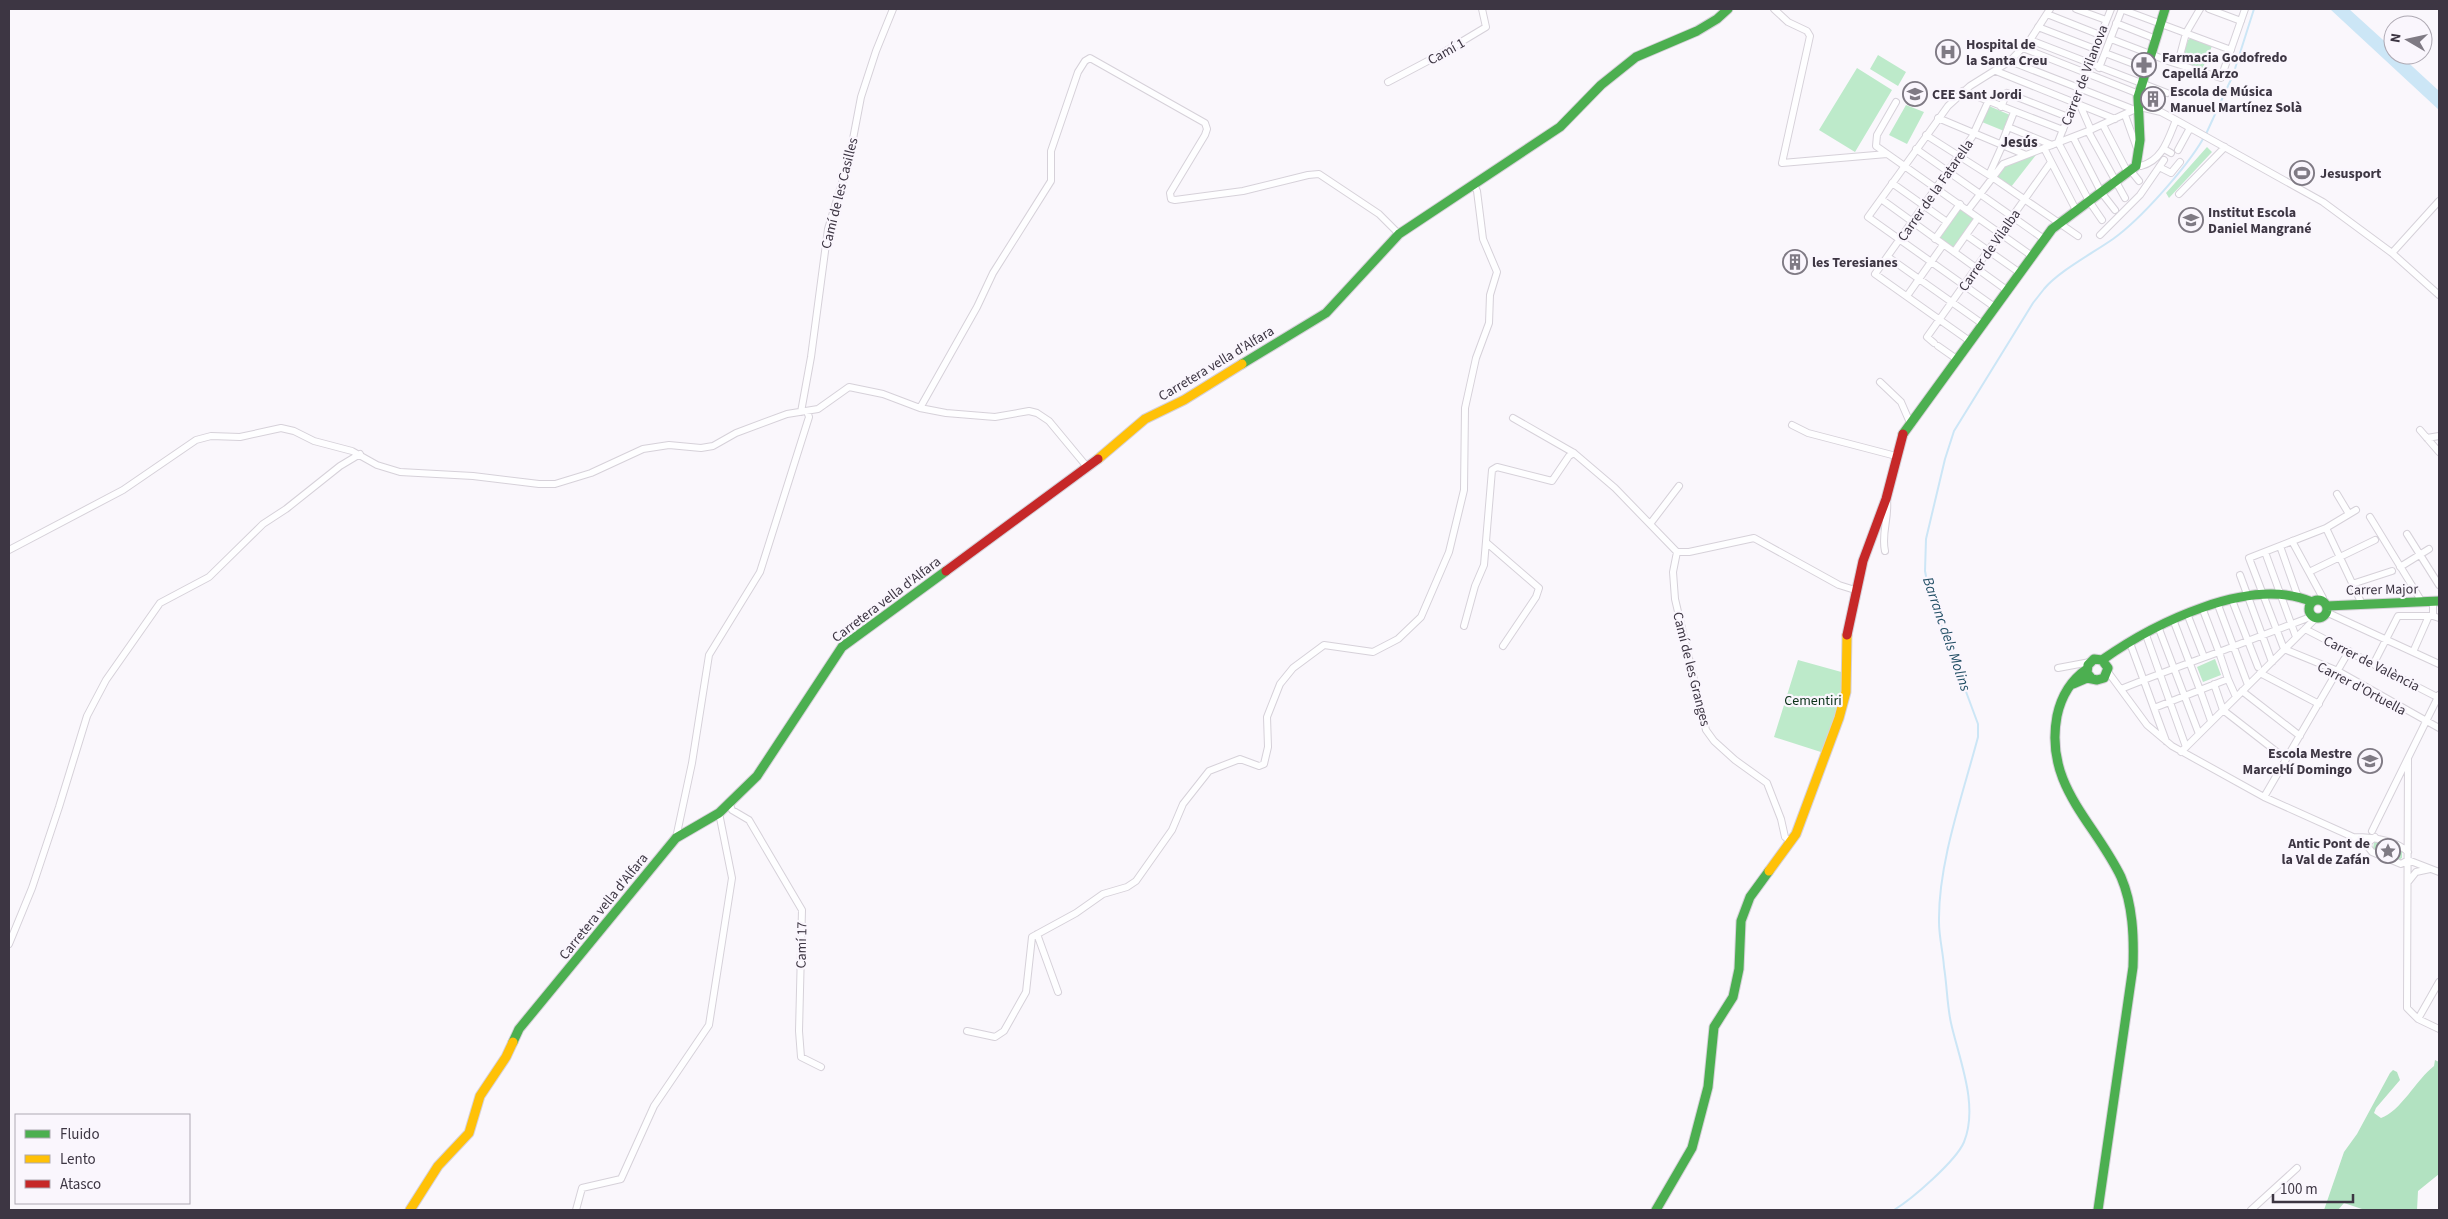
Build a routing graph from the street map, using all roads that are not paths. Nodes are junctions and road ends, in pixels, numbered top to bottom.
1 (893, 9) edge
2 (1482, 9) edge
3 (1728, 9) edge
4 (1774, 9) edge
5 (2076, 9) edge
6 (2111, 9) edge
7 (2122, 9) edge
8 (2164, 9) edge
9 (2200, 9) edge
10 (2209, 9) edge
11 (2245, 9) edge
12 (2048, 11) edge
13 (2106, 20) junction
14 (2241, 21) junction
15 (2116, 23) junction
16 (2160, 24) junction
17 (2038, 27) junction
18 (2186, 33) junction
19 (2100, 34) junction
20 (2111, 39) junction
21 (2156, 39) junction
22 (2030, 40) junction
23 (2023, 48) junction
24 (2095, 49) junction
25 (2231, 50) junction
26 (2105, 53) junction
27 (2151, 54) junction
28 (2010, 61) junction
29 (2178, 63) junction
30 (2089, 64) junction
31 (2099, 68) junction
32 (2146, 69) junction
33 (1998, 70) junction
34 (2085, 73) junction
35 (1388, 82) dead end
36 (2142, 84) junction
37 (2079, 88) junction
38 (1963, 92) junction
39 (2167, 93) dead end
40 (2139, 94) junction
41 (1896, 102) dead end
42 (1988, 102) junction
43 (2076, 104) junction
44 (2001, 107) junction
45 (2138, 108) junction
46 (2014, 112) junction
47 (2124, 115) junction
48 (1938, 118) junction
49 (2068, 118) junction
50 (2115, 119) junction
51 (2176, 120) junction
52 (2103, 125) junction
53 (2008, 127) junction
54 (2190, 128) junction
55 (2063, 130) junction
56 (2089, 131) junction
57 (1974, 134) junction
58 (1926, 135) junction
59 (2073, 137) junction
60 (2055, 144) junction
61 (2001, 145) junction
62 (2225, 147) junction
63 (2044, 148) junction
64 (1916, 149) junction
65 (2164, 149) junction
66 (2178, 150) dead end
67 (2139, 152) junction
68 (2171, 153) dead end
69 (1887, 154) junction
70 (2026, 155) junction
71 (1959, 156) junction
72 (2164, 160) dead end
73 (2051, 162) junction
74 (2180, 162) dead end
75 (1905, 165) junction
76 (2141, 166) dead end
77 (2159, 167) junction
78 (1948, 172) junction
79 (2130, 172) junction
80 (1990, 176) junction
81 (2139, 181) dead end
82 (1892, 183) junction
83 (2114, 183) junction
84 (1474, 185) junction
85 (1937, 188) junction
86 (2101, 192) junction
87 (1980, 194) junction
88 (2179, 194) dead end
89 (2125, 198) dead end
90 (1880, 199) junction
91 (2025, 199) junction
92 (2089, 201) junction
93 (2439, 201) edge
94 (1960, 204) junction
95 (1924, 206) junction
96 (1968, 210) junction
97 (2076, 210) junction
98 (2115, 210) dead end
99 (2012, 216) junction
100 (1978, 218) junction
101 (2102, 220) dead end
102 (1912, 222) junction
103 (1947, 222) junction
104 (2058, 223) junction
105 (1399, 234) junction
106 (2000, 234) junction
107 (1966, 235) junction
108 (2100, 235) dead end
109 (2078, 236) dead end
110 (1934, 239) junction
111 (2044, 239) junction
112 (1900, 240) junction
113 (1943, 246) junction
114 (1988, 251) junction
115 (1954, 252) junction
116 (2392, 253) junction
117 (2032, 256) junction
118 (1888, 257) junction
119 (1931, 263) junction
120 (1975, 268) junction
121 (2020, 273) junction
122 (1919, 279) junction
123 (1964, 286) junction
124 (2008, 291) junction
125 (2439, 295) edge
126 (1907, 296) junction
127 (1952, 302) junction
128 (1996, 308) junction
129 (1939, 319) junction
130 (1984, 325) junction
131 (1971, 342) junction
132 (1958, 360) junction
133 (1880, 382) dead end
134 (920, 408) junction
135 (804, 412) junction
136 (1513, 418) dead end
137 (1792, 425) dead end
138 (1911, 425) junction
139 (2420, 430) dead end
140 (2439, 436) edge
141 (2427, 438) junction
142 (2439, 452) edge
143 (1574, 453) junction
144 (360, 454) junction
145 (1896, 456) junction
146 (1088, 468) junction
147 (1679, 486) dead end
148 (2336, 494) dead end
149 (1886, 499) junction
150 (2356, 510) dead end
151 (2349, 514) junction
152 (2370, 517) dead end
153 (1650, 524) junction
154 (2326, 528) junction
155 (2407, 534) dead end
156 (2375, 540) dead end
157 (2292, 542) junction
158 (1487, 543) junction
159 (2280, 546) junction
160 (2430, 549) dead end
161 (9, 550) edge
162 (1885, 550) dead end
163 (1677, 552) junction
164 (2265, 552) junction
165 (2420, 555) junction
166 (2340, 557) junction
167 (2400, 567) junction
168 (2392, 571) dead end
169 (2309, 572) junction
170 (2240, 575) dead end
171 (2352, 584) junction
172 (2439, 586) edge
173 (1855, 590) junction
174 (2264, 594) junction
175 (2281, 594) junction
176 (2248, 596) junction
177 (2298, 596) junction
178 (2232, 600) junction
179 (2436, 601) edge
180 (2312, 602) junction
181 (2422, 602) junction
182 (2362, 604) junction
183 (2218, 605) junction
184 (2325, 607) junction
185 (2203, 610) junction
186 (2188, 616) junction
187 (2314, 617) junction
188 (2434, 617) edge
189 (2174, 622) junction
190 (2292, 624) junction
191 (1464, 626) dead end
192 (2305, 628) junction
193 (2159, 629) junction
194 (2277, 630) junction
195 (2146, 635) junction
196 (2263, 635) junction
197 (2296, 637) junction
198 (2248, 640) junction
199 (2386, 640) junction
200 (2130, 643) junction
201 (1503, 646) dead end
202 (2234, 646) junction
203 (2284, 649) junction
204 (2349, 651) junction
205 (2219, 652) junction
206 (2413, 652) junction
207 (2204, 657) junction
208 (2190, 662) junction
209 (2271, 663) junction
210 (2374, 663) junction
211 (2439, 664) edge
212 (2085, 665) junction
213 (2058, 668) dead end
214 (2174, 668) junction
215 (2105, 669) junction
216 (2259, 670) junction
217 (2338, 671) junction
218 (2160, 674) junction
219 (2092, 679) junction
220 (2228, 679) junction
221 (2143, 680) junction
222 (2073, 684) junction
223 (2214, 684) junction
224 (2248, 685) junction
225 (2120, 687) junction
226 (2200, 690) junction
227 (2242, 691) junction
228 (2184, 696) junction
229 (2236, 697) junction
230 (2439, 697) edge
231 (2170, 702) junction
232 (2319, 704) junction
233 (2154, 708) junction
234 (2223, 710) junction
235 (2211, 722) junction
236 (2425, 722) junction
237 (2439, 728) edge
238 (2199, 734) junction
239 (2300, 736) junction
240 (2166, 742) junction
241 (2183, 749) junction
242 (2286, 759) junction
243 (2408, 759) junction
244 (2394, 787) junction
245 (2408, 792) junction
246 (2264, 797) junction
247 (730, 805) junction
248 (719, 813) junction
249 (2373, 834) junction
250 (2353, 837) junction
251 (676, 838) junction
252 (1791, 842) junction
253 (2368, 847) junction
254 (2408, 856) junction
255 (2401, 864) junction
256 (2430, 868) junction
257 (2439, 872) edge
258 (2407, 883) junction
259 (1037, 934) junction
260 (9, 944) edge
261 (2439, 982) edge
262 (1058, 992) dead end
263 (2418, 1019) junction
264 (2439, 1029) edge
265 (966, 1031) dead end
266 (821, 1067) dead end
267 (2297, 1168) dead end
268 (410, 1210) edge
269 (576, 1210) edge
270 (1656, 1210) edge
271 (2098, 1210) edge
272 (2251, 1210) edge

1 - 135 street, Camí de les Casilles
2 - 35 street, Camí 1
3 - 84 street, Carretera vella d'Alfara
4 - 69 street
5 - 13 street
6 - 13 street, Carrer de Vilanova
7 - 15 street
7 - 16 street
8 - 16 street
9 - 18 street
10 - 14 street
11 - 14 street
12 - 17 street
12 - 19 street
13 - 19 street, Carrer de Vilanova
14 - 25 street
15 - 20 street
15 - 21 street
16 - 18 street
16 - 21 street
17 - 22 street
17 - 24 street
18 - 25 street
18 - 29 street
19 - 24 street, Carrer de Vilanova
20 - 26 street
20 - 27 street
21 - 27 street
22 - 23 street
22 - 30 street
23 - 28 street
23 - 34 street
24 - 30 street, Carrer de Vilanova
25 - 29 street
26 - 31 street
26 - 32 street
27 - 29 street
27 - 32 street
28 - 33 street
28 - 37 street
30 - 31 street
30 - 34 street, Carrer de Vilanova
31 - 36 street
32 - 36 street
33 - 38 street
33 - 43 street
34 - 37 street, Carrer de Vilanova
34 - 40 street
36 - 39 street
36 - 40 street
37 - 43 street, Carrer de Vilanova
37 - 45 street
38 - 42 street
38 - 48 street
40 - 45 street
41 - 69 street
42 - 44 street
42 - 57 street, Carrer de la Fatarella
43 - 49 street, Carrer de Vilanova
43 - 50 street
43 - 56 street
44 - 46 street
44 - 49 street
45 - 47 street
45 - 51 street
45 - 67 street
46 - 53 street
46 - 55 street
47 - 50 street
47 - 67 street
48 - 57 street
48 - 58 street
49 - 55 street, Carrer de Vilanova
50 - 52 street
51 - 54 street
51 - 65 street
52 - 56 street
52 - 79 street
53 - 60 street
53 - 61 street
54 - 62 street
54 - 66 street
55 - 60 street, Carrer de Vilanova
56 - 59 street
56 - 83 street
57 - 61 street
57 - 71 street, Carrer de la Fatarella
58 - 64 street
58 - 71 street
59 - 60 street
59 - 86 street
60 - 63 street
60 - 92 street
61 - 70 street
61 - 80 street
62 - 88 street
62 - 116 street
63 - 70 street
63 - 73 street
64 - 75 street
64 - 78 street
65 - 68 street
65 - 76 street
67 - 79 street
69 - 75 street
70 - 80 street
71 - 78 street, Carrer de la Fatarella
71 - 80 street
72 - 77 street
73 - 91 street, Carrer de Vilalba
73 - 97 street
74 - 77 street
75 - 82 street
75 - 85 street
77 - 108 street
78 - 85 street, Carrer de la Fatarella
78 - 87 street
79 - 81 street
79 - 83 street
80 - 87 street
80 - 91 street
82 - 90 street
82 - 95 street
83 - 86 street
83 - 89 street
84 - 105 street, Carretera vella d'Alfara
84 - 259 street
85 - 94 street
85 - 95 street, Carrer de la Fatarella
86 - 92 street
86 - 98 street
87 - 96 street
87 - 99 street
90 - 102 street
90 - 112 street
91 - 99 street, Carrer de Vilalba
91 - 104 street
92 - 97 street
92 - 101 street
93 - 116 street
94 - 96 street
94 - 103 street
95 - 102 street, Carrer de la Fatarella
95 - 103 street
96 - 100 street
97 - 104 street
99 - 106 street, Carrer de Vilalba
99 - 111 street
100 - 106 street
100 - 107 street
102 - 110 street
102 - 112 street, Carrer de la Fatarella
103 - 110 street
104 - 109 street
104 - 111 street
105 - 134 street
105 - 146 street, Carretera vella d'Alfara
106 - 114 street, Carrer de Vilalba
106 - 117 street
107 - 114 street
107 - 115 street
110 - 113 street
111 - 117 street
112 - 118 street, Carrer de la Fatarella
112 - 119 street
113 - 115 street
113 - 119 street
114 - 120 street, Carrer de Vilalba
114 - 121 street
115 - 120 street
116 - 125 street
117 - 121 street
118 - 122 street
118 - 126 street, Carrer de la Fatarella
119 - 122 street
119 - 123 street
120 - 123 street, Carrer de Vilalba
120 - 124 street
121 - 124 street
122 - 126 street
122 - 127 street
123 - 127 street, Carrer de Vilalba
123 - 128 street
124 - 128 street
126 - 129 street
127 - 129 street, Carrer de Vilalba
127 - 130 street
128 - 130 street
129 - 131 street
129 - 132 street, Carrer de Vilalba
130 - 131 street
131 - 132 street
132 - 138 street
133 - 138 street
134 - 135 street
134 - 146 street
135 - 144 street
135 - 251 street, Camí de les Casilles
136 - 143 street
137 - 145 street
138 - 145 street
139 - 141 street
140 - 141 street
141 - 142 street
143 - 153 street
143 - 158 street
144 - 161 street
144 - 260 street
145 - 149 street
146 - 247 street, Carretera vella d'Alfara
147 - 153 street
148 - 151 street
149 - 162 street
149 - 173 street
150 - 151 street
151 - 154 street
152 - 167 street
153 - 163 street
154 - 157 street
154 - 166 street
155 - 165 street
156 - 166 street
157 - 159 street
157 - 169 street
158 - 191 street
158 - 201 street
159 - 164 street
159 - 177 street
160 - 165 street
163 - 173 street
163 - 252 street, Camí de les Granges
164 - 174 street
164 - 175 street
165 - 167 street
165 - 172 street
166 - 169 street
166 - 171 street
167 - 181 street
168 - 171 street
169 - 184 street
170 - 176 street
171 - 182 street
173 - 252 street
174 - 175 street
174 - 176 street
174 - 194 street
175 - 177 street
175 - 190 street
176 - 178 street
176 - 196 street
177 - 180 street
178 - 183 street
178 - 198 street
179 - 181 street, Carrer Major
179 - 188 street
180 - 184 street
180 - 187 street
181 - 182 street, Carrer Major
182 - 184 street, Carrer Major
183 - 185 street
183 - 202 street
184 - 187 street
184 - 199 street
185 - 186 street
185 - 205 street
186 - 189 street
186 - 207 street
187 - 190 street
187 - 192 street
188 - 199 street
188 - 206 street
189 - 193 street
189 - 208 street
190 - 194 street
190 - 197 street
192 - 197 street
192 - 204 street, Carrer de València
193 - 195 street
193 - 214 street
194 - 196 street
194 - 203 street
195 - 200 street
195 - 218 street
196 - 198 street
196 - 209 street
197 - 203 street
198 - 202 street
198 - 216 street
199 - 206 street
199 - 210 street
200 - 215 street
200 - 221 street
202 - 205 street
202 - 224 street
203 - 209 street
203 - 217 street, Carrer d'Ortuella
204 - 210 street, Carrer de València
204 - 217 street
205 - 207 street
205 - 220 street
206 - 211 street
207 - 208 street
208 - 214 street
208 - 226 street
209 - 216 street
210 - 230 street, Carrer de València
212 - 213 street
212 - 215 street
212 - 219 street
212 - 222 street
214 - 218 street
214 - 228 street
215 - 219 street
215 - 225 street
216 - 224 street
216 - 232 street
217 - 232 street
217 - 236 street, Carrer d'Ortuella
218 - 221 street
218 - 231 street
219 - 222 street
220 - 223 street
220 - 229 street
221 - 225 street
221 - 233 street
222 - 271 street
223 - 226 street
223 - 234 street
224 - 227 street
225 - 240 street
226 - 228 street
226 - 235 street
227 - 229 street
227 - 239 street
228 - 231 street
228 - 238 street
229 - 234 street
230 - 236 street
231 - 233 street
231 - 241 street
232 - 239 street
233 - 240 street
234 - 235 street
234 - 242 street
235 - 238 street
236 - 237 street, Carrer d'Ortuella
236 - 243 street
238 - 241 street
239 - 242 street
240 - 241 street
241 - 246 street
242 - 246 street
243 - 244 street
243 - 245 street
244 - 245 street
244 - 249 street
245 - 254 street
246 - 250 street
247 - 248 street, Carretera vella d'Alfara
247 - 266 street, Camí 17
248 - 251 street, Carretera vella d'Alfara
248 - 269 street
249 - 250 street
249 - 253 street
249 - 254 street
250 - 253 street
251 - 268 street, Carretera vella d'Alfara
252 - 270 street
253 - 255 street
254 - 255 street
254 - 256 street
254 - 258 street
255 - 258 street
256 - 257 street
256 - 258 street
258 - 263 street
259 - 262 street
259 - 265 street
261 - 263 street
263 - 264 street
267 - 272 street

